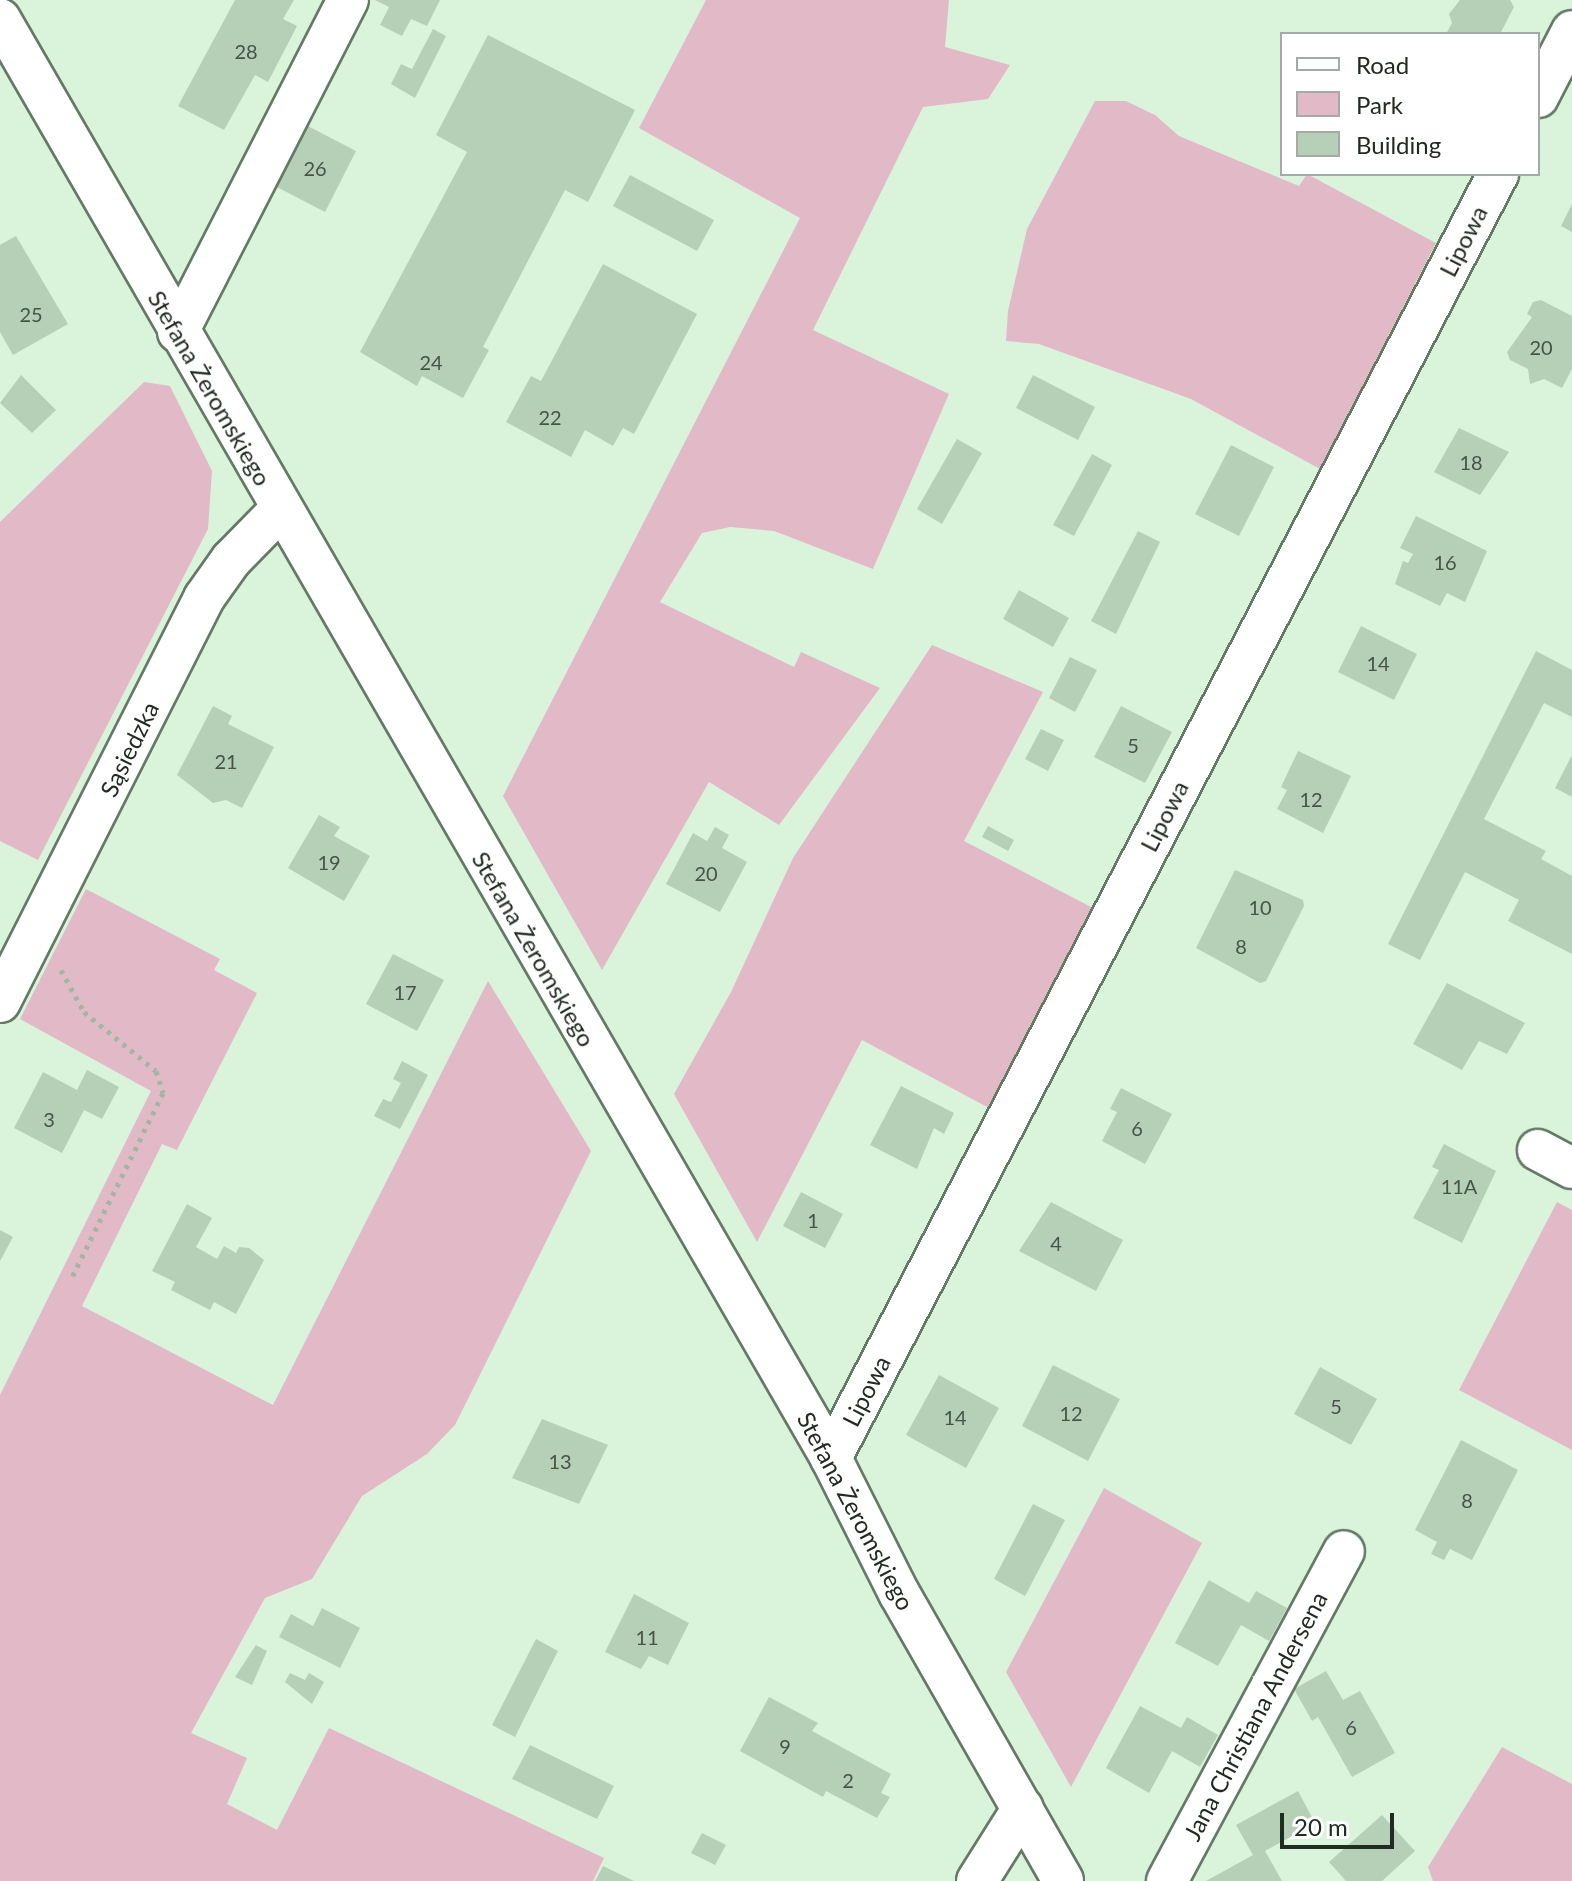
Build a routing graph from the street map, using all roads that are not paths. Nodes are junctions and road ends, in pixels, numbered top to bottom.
1 (348, 0) edge
2 (0, 19) edge
3 (1572, 31) edge
4 (1540, 93) edge
5 (1497, 176) edge
6 (178, 332) junction
7 (280, 510) junction
8 (0, 1002) edge
9 (831, 1458) junction
10 (1344, 1551) dead end
11 (1023, 1808) junction
12 (977, 1881) edge
13 (1063, 1881) edge
14 (1167, 1881) edge

1 - 6 street
2 - 6 street, Stefana Żeromskiego
3 - 4 street
5 - 9 street, Lipowa
6 - 7 street, Stefana Żeromskiego
7 - 8 street, Sąsiedzka
7 - 9 street, Stefana Żeromskiego
9 - 11 street, Stefana Żeromskiego
10 - 14 street, Jana Christiana Andersena
11 - 12 street
11 - 13 street, Stefana Żeromskiego

